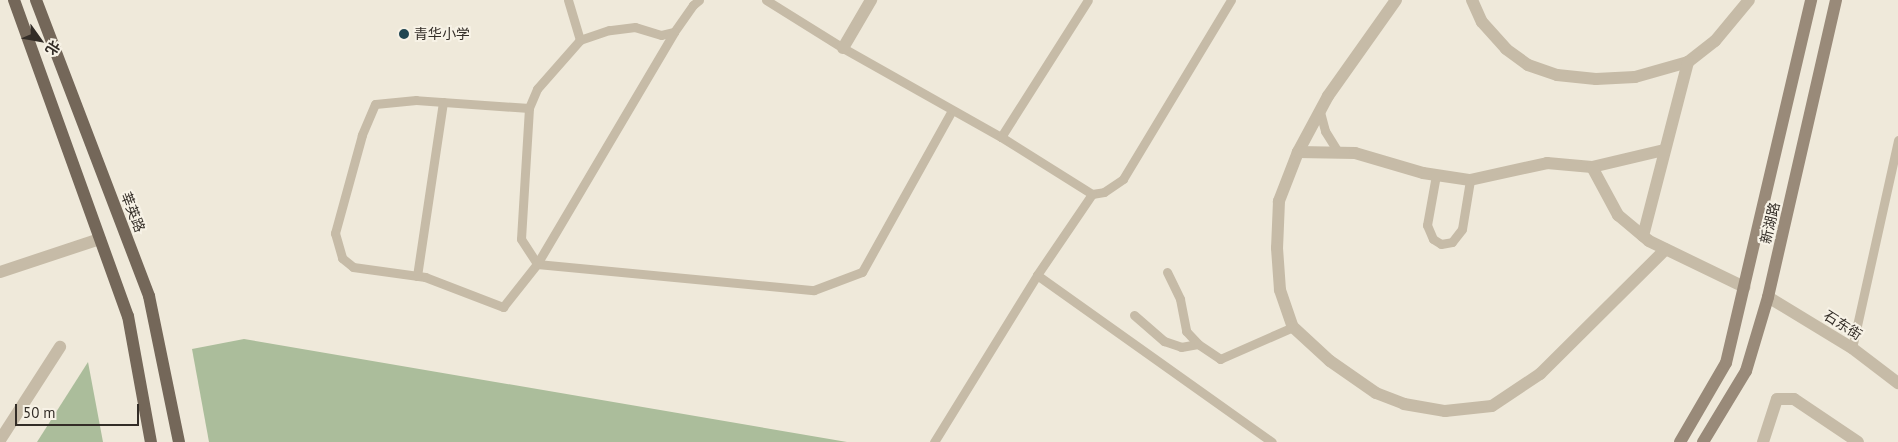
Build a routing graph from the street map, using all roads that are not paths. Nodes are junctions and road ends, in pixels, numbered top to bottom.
1 (14, 0) edge
2 (36, 0) edge
3 (568, 0) edge
4 (699, 0) edge
5 (766, 0) edge
6 (871, 0) edge
7 (1088, 0) edge
8 (1231, 0) edge
9 (1396, 0) edge
10 (1472, 0) edge
11 (1749, 0) edge
12 (1812, 0) edge
13 (1836, 0) edge
14 (674, 32) junction
15 (580, 40) junction
16 (843, 48) junction
17 (1688, 62) junction
18 (443, 102) junction
19 (529, 108) junction
20 (952, 110) junction
21 (1320, 112) junction
22 (1001, 138) junction
23 (1898, 140) edge
24 (1664, 150) junction
25 (1298, 152) junction
26 (1339, 152) junction
27 (1592, 167) junction
28 (1436, 175) junction
29 (1470, 180) junction
30 (1092, 194) junction
31 (1643, 236) junction
32 (100, 239) junction
33 (1666, 249) junction
34 (537, 264) junction
35 (0, 272) edge
36 (1167, 272) dead end
37 (1037, 275) junction
38 (418, 276) junction
39 (1744, 287) junction
40 (1768, 297) junction
41 (1134, 315) dead end
42 (1293, 327) junction
43 (1198, 344) junction
44 (60, 347) dead end
45 (1852, 348) junction
46 (1898, 383) edge
47 (0, 440) edge
48 (150, 442) edge
49 (180, 442) edge
50 (934, 442) edge
51 (1272, 442) edge
52 (1680, 442) edge
53 (1703, 442) edge
54 (1762, 442) edge
55 (1858, 442) edge

1 - 32 main road
2 - 49 main road, 莘英路
3 - 15 lane
4 - 14 lane
5 - 16 lane
6 - 16 street
7 - 22 lane
8 - 30 lane
9 - 21 street
10 - 17 street
11 - 17 street
12 - 39 main road, 新湖路
13 - 40 main road, 新湖路
14 - 15 lane
14 - 34 lane
15 - 19 lane
16 - 20 lane
17 - 24 street
18 - 19 lane
18 - 38 lane
18 - 38 lane
19 - 34 lane
20 - 22 lane
20 - 34 lane
21 - 25 street
21 - 26 lane
22 - 30 lane
23 - 45 lane
24 - 27 street
24 - 31 street
25 - 26 street
25 - 42 street
26 - 28 street
27 - 29 street
27 - 31 street
28 - 29 street
28 - 29 lane
30 - 37 lane
31 - 33 street
32 - 35 street
32 - 48 main road
33 - 39 street
33 - 42 street
34 - 38 lane
36 - 43 lane
37 - 50 lane
37 - 51 lane
39 - 52 main road, 新湖路
40 - 45 street, 石东街
40 - 53 main road, 新湖路
41 - 43 lane
42 - 43 lane
44 - 47 street
45 - 46 street, 石东街
54 - 55 street

